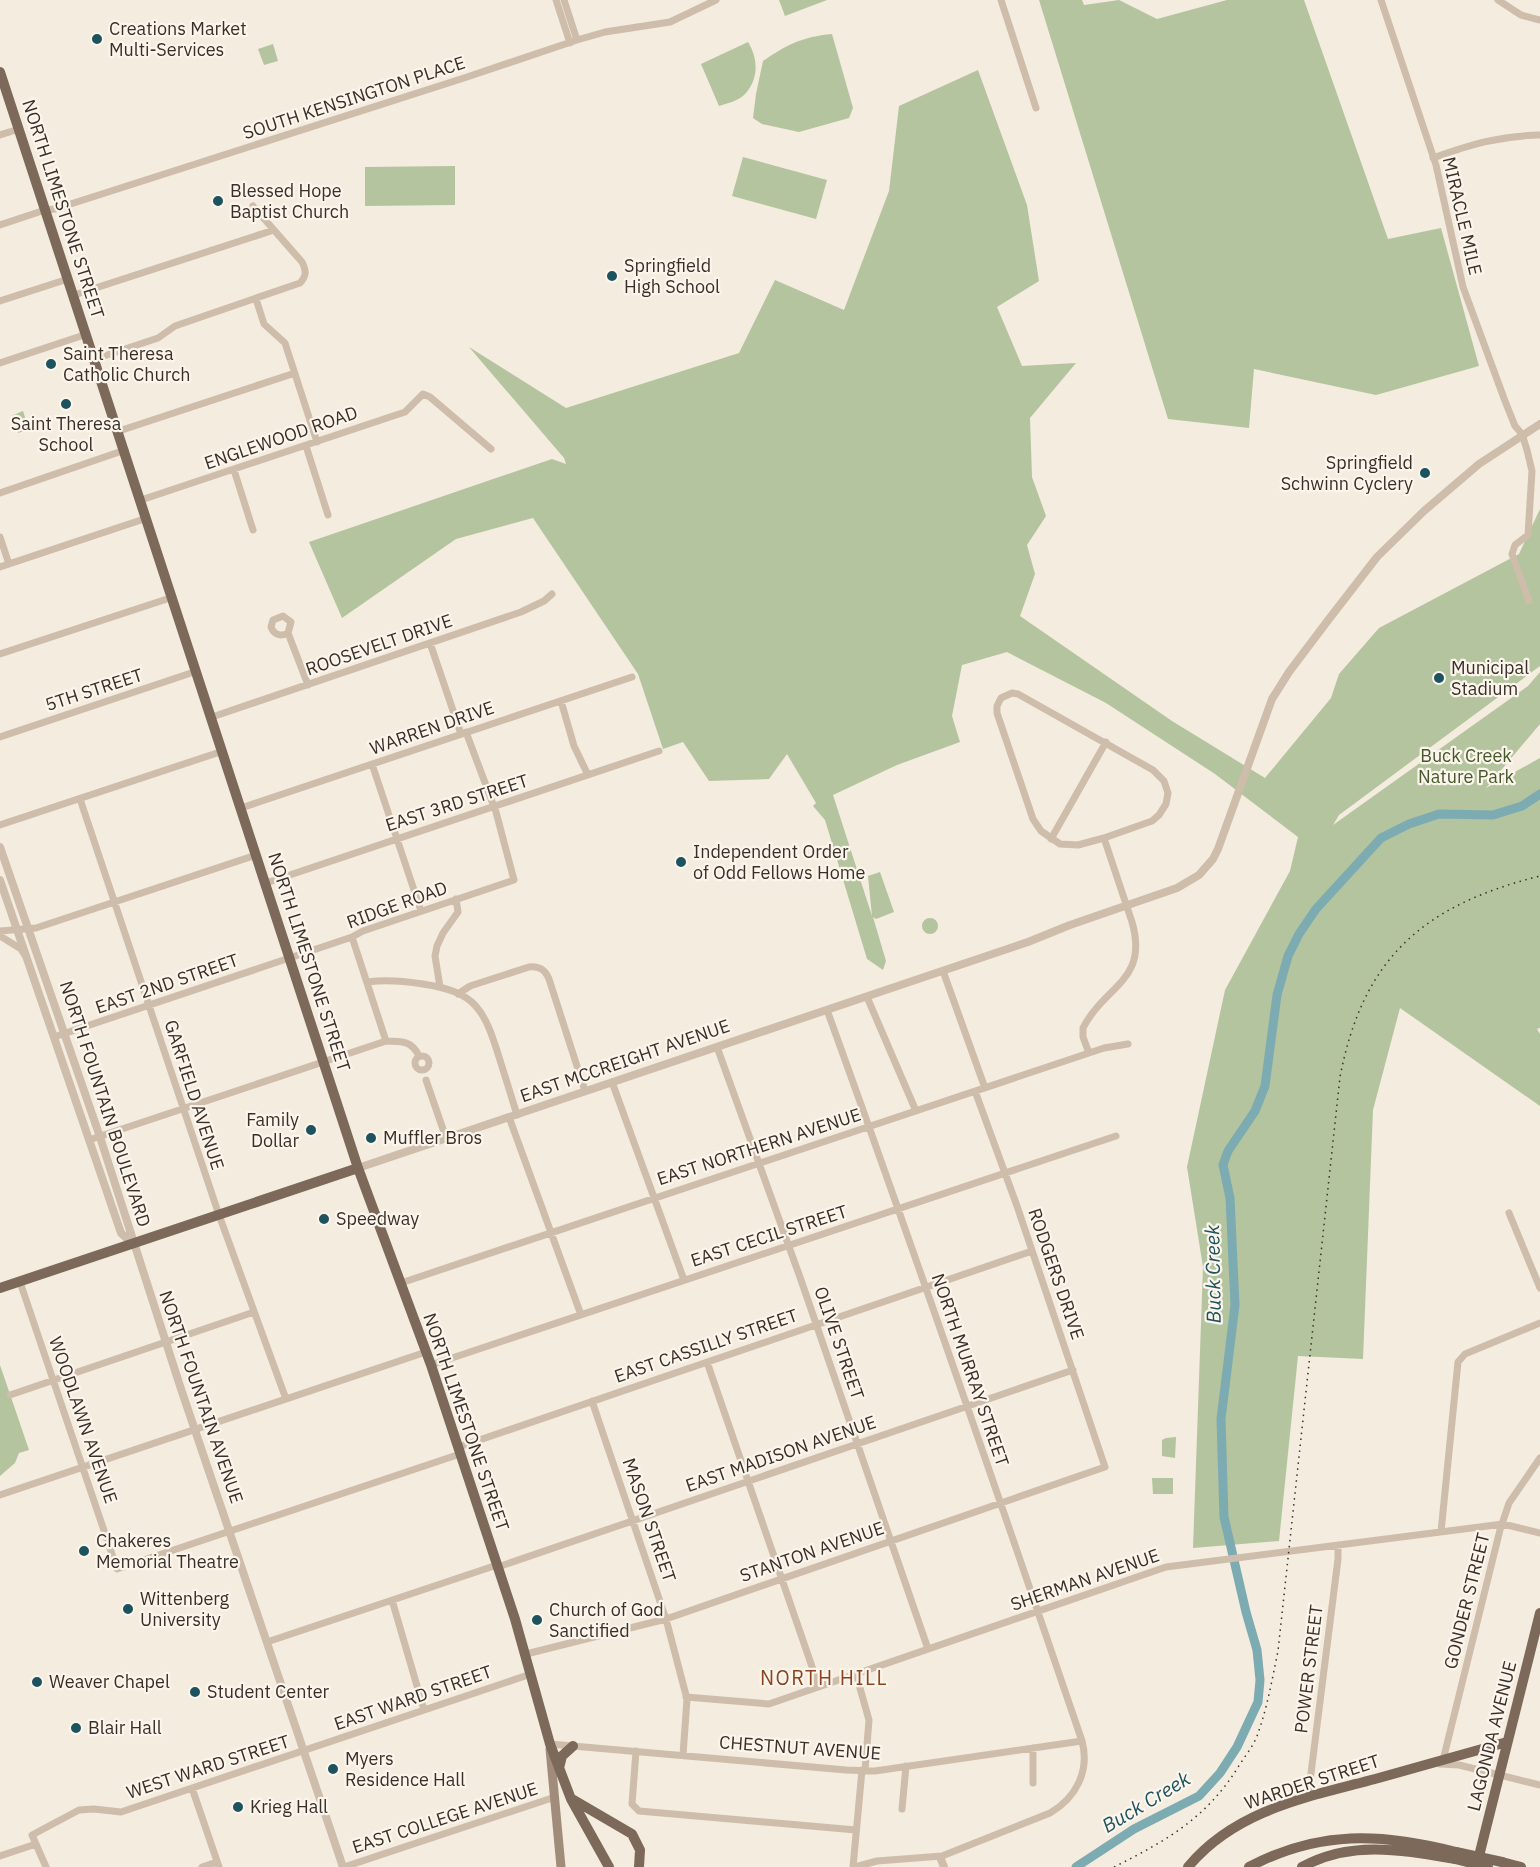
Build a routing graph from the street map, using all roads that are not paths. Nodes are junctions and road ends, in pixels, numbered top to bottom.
1 (556, 0) edge
2 (564, 0) edge
3 (716, 0) edge
4 (1001, 0) edge
5 (1381, 0) edge
6 (1498, 0) edge
7 (1540, 20) edge
8 (573, 41) junction
9 (0, 72) edge
10 (1036, 108) dead end
11 (19, 129) junction
12 (0, 135) edge
13 (1540, 135) edge
14 (1433, 158) junction
15 (253, 206) dead end
16 (45, 210) junction
17 (0, 225) edge
18 (274, 230) junction
19 (68, 279) junction
20 (74, 295) junction
21 (256, 299) junction
22 (0, 301) edge
23 (87, 334) junction
24 (95, 359) junction
25 (0, 363) edge
26 (295, 373) junction
27 (1540, 424) edge
28 (119, 431) junction
29 (1522, 434) junction
30 (317, 442) junction
31 (306, 446) junction
32 (491, 449) dead end
33 (125, 450) junction
34 (234, 470) junction
35 (0, 493) edge
36 (141, 500) junction
37 (328, 515) dead end
38 (147, 518) junction
39 (253, 530) dead end
40 (0, 537) edge
41 (9, 564) junction
42 (0, 567) edge
43 (552, 594) dead end
44 (173, 597) junction
45 (1528, 601) dead end
46 (288, 633) dead end
47 (430, 642) junction
48 (0, 654) edge
49 (197, 671) junction
50 (632, 678) dead end
51 (308, 685) junction
52 (561, 701) junction
53 (212, 717) junction
54 (463, 733) junction
55 (0, 737) edge
56 (1106, 742) junction
57 (223, 751) junction
58 (658, 751) dead end
59 (372, 764) junction
60 (588, 775) junction
61 (80, 799) junction
62 (494, 807) junction
63 (242, 808) junction
64 (0, 825) edge
65 (397, 838) junction
66 (1104, 838) junction
67 (1051, 839) junction
68 (0, 847) edge
69 (256, 855) junction
70 (0, 880) edge
71 (266, 883) junction
72 (456, 899) junction
73 (115, 903) junction
74 (1126, 906) junction
75 (421, 911) junction
76 (17, 928) junction
77 (27, 929) junction
78 (0, 934) edge
79 (352, 937) junction
80 (26, 955) junction
81 (290, 958) junction
82 (943, 971) junction
83 (368, 982) junction
84 (440, 987) junction
85 (458, 994) junction
86 (867, 997) junction
87 (149, 1006) junction
88 (827, 1010) junction
89 (65, 1033) junction
90 (54, 1037) junction
91 (386, 1041) junction
92 (1128, 1044) dead end
93 (717, 1047) junction
94 (1089, 1053) junction
95 (419, 1056) dead end
96 (324, 1062) junction
97 (426, 1080) dead end
98 (612, 1082) junction
99 (985, 1088) junction
100 (975, 1091) junction
101 (585, 1092) junction
102 (183, 1109) junction
103 (916, 1111) junction
104 (513, 1116) junction
105 (869, 1126) junction
106 (1116, 1136) dead end
107 (100, 1137) junction
108 (446, 1138) junction
109 (90, 1140) junction
110 (759, 1163) junction
111 (358, 1168) junction
112 (1005, 1173) junction
113 (654, 1198) junction
114 (899, 1209) junction
115 (1509, 1213) dead end
116 (219, 1215) junction
117 (551, 1232) junction
118 (133, 1244) junction
119 (789, 1245) junction
120 (1032, 1251) junction
121 (684, 1280) junction
122 (20, 1282) junction
123 (400, 1283) junction
124 (926, 1287) junction
125 (0, 1288) edge
126 (1540, 1288) edge
127 (254, 1312) junction
128 (581, 1315) junction
129 (1540, 1323) edge
130 (817, 1325) junction
131 (166, 1343) junction
132 (426, 1352) junction
133 (708, 1362) junction
134 (431, 1365) junction
135 (1073, 1370) junction
136 (54, 1380) junction
137 (10, 1395) dead end
138 (286, 1399) junction
139 (592, 1401) junction
140 (967, 1407) junction
141 (194, 1430) junction
142 (857, 1444) junction
143 (460, 1450) junction
144 (1540, 1458) edge
145 (83, 1467) junction
146 (1105, 1467) joint
147 (748, 1481) junction
148 (0, 1495) edge
149 (1000, 1503) junction
150 (634, 1520) junction
151 (1503, 1524) junction
152 (229, 1531) junction
153 (1441, 1532) junction
154 (1540, 1533) edge
155 (890, 1541) junction
156 (1338, 1545) junction
157 (498, 1566) junction
158 (117, 1569) joint
159 (781, 1579) junction
160 (392, 1600) junction
161 (1038, 1611) junction
162 (1540, 1613) edge
163 (666, 1618) junction
164 (267, 1642) junction
165 (928, 1649) junction
166 (526, 1654) junction
167 (531, 1674) junction
168 (856, 1674) junction
169 (819, 1687) junction
170 (686, 1697) junction
171 (424, 1710) junction
172 (1082, 1741) junction
173 (1507, 1742) junction
174 (550, 1744) junction
175 (573, 1746) junction
176 (1033, 1748) junction
177 (304, 1751) junction
178 (636, 1751) junction
179 (683, 1755) junction
180 (1443, 1760) junction
181 (1426, 1765) junction
182 (906, 1766) junction
183 (864, 1770) junction
184 (559, 1771) junction
185 (1499, 1775) junction
186 (1033, 1783) dead end
187 (1540, 1785) edge
188 (192, 1788) junction
189 (555, 1797) junction
190 (1308, 1797) junction
191 (571, 1799) junction
192 (902, 1809) dead end
193 (856, 1830) junction
194 (36, 1844) junction
195 (1456, 1855) junction
196 (0, 1856) edge
197 (940, 1857) junction
198 (218, 1865) edge
199 (46, 1867) edge
200 (202, 1867) edge
201 (343, 1867) edge
202 (561, 1867) edge
203 (609, 1867) edge
204 (639, 1867) edge
205 (854, 1867) edge
206 (944, 1867) edge
207 (1188, 1867) edge
208 (1249, 1867) edge
209 (1302, 1867) edge
210 (1476, 1867) edge
211 (1488, 1867) edge
212 (1521, 1867) edge

1 - 8 street
2 - 8 street
3 - 8 street, SOUTH KENSINGTON PLACE
4 - 10 street
5 - 14 street, MIRACLE MILE
6 - 7 street
8 - 16 street, SOUTH KENSINGTON PLACE
9 - 11 main road, NORTH LIMESTONE STREET
11 - 12 street
11 - 16 main road, NORTH LIMESTONE STREET
13 - 14 street
14 - 29 street, MIRACLE MILE
15 - 18 street
16 - 17 street, SOUTH KENSINGTON PLACE
16 - 19 main road, NORTH LIMESTONE STREET
18 - 20 street
18 - 21 street
19 - 20 main road, NORTH LIMESTONE STREET
19 - 22 street
20 - 23 main road, NORTH LIMESTONE STREET
21 - 24 street
21 - 26 street
23 - 24 main road, NORTH LIMESTONE STREET
23 - 25 street
24 - 28 main road, NORTH LIMESTONE STREET
26 - 28 street
26 - 30 street
27 - 29 street, EAST MCCREIGHT AVENUE
28 - 33 main road, NORTH LIMESTONE STREET
29 - 45 street, MIRACLE MILE
29 - 74 street, EAST MCCREIGHT AVENUE
30 - 31 street, ENGLEWOOD ROAD
30 - 32 street, ENGLEWOOD ROAD
31 - 34 street, ENGLEWOOD ROAD
31 - 37 street
33 - 35 street
33 - 36 main road, NORTH LIMESTONE STREET
34 - 36 street, ENGLEWOOD ROAD
34 - 39 street
36 - 38 main road, NORTH LIMESTONE STREET
38 - 41 street
38 - 44 main road, NORTH LIMESTONE STREET
40 - 41 street
41 - 42 street
43 - 47 street, ROOSEVELT DRIVE
44 - 48 street
44 - 49 main road, NORTH LIMESTONE STREET
46 - 51 street
47 - 51 street, ROOSEVELT DRIVE
47 - 54 street
49 - 53 main road, NORTH LIMESTONE STREET
49 - 55 street, 5TH STREET
50 - 52 street, WARREN DRIVE
51 - 53 street, ROOSEVELT DRIVE
52 - 54 street, WARREN DRIVE
52 - 60 street
53 - 57 main road, NORTH LIMESTONE STREET
54 - 59 street, WARREN DRIVE
54 - 62 street
56 - 66 street
56 - 67 street
56 - 67 street
57 - 61 street
57 - 63 main road, NORTH LIMESTONE STREET
58 - 60 street, EAST 3RD STREET
59 - 63 street, WARREN DRIVE
59 - 65 street
60 - 62 street, EAST 3RD STREET
61 - 64 street
61 - 73 street, GARFIELD AVENUE
62 - 65 street, EAST 3RD STREET
62 - 72 street, RIDGE ROAD
63 - 69 main road, NORTH LIMESTONE STREET
65 - 71 street, EAST 3RD STREET
65 - 75 street
66 - 67 street
66 - 74 street
68 - 77 street, NORTH FOUNTAIN BOULEVARD
69 - 71 main road, NORTH LIMESTONE STREET
69 - 73 street
70 - 76 street, NORTH FOUNTAIN BOULEVARD
71 - 81 main road, NORTH LIMESTONE STREET
72 - 75 street, RIDGE ROAD
72 - 84 street
73 - 77 street
73 - 87 street, GARFIELD AVENUE
74 - 82 street, EAST MCCREIGHT AVENUE
74 - 94 street
75 - 79 street, RIDGE ROAD
76 - 77 street
76 - 78 street
76 - 80 street, NORTH FOUNTAIN BOULEVARD
77 - 89 street, NORTH FOUNTAIN BOULEVARD
78 - 80 street
79 - 81 street, RIDGE ROAD
79 - 83 street
80 - 90 street, NORTH FOUNTAIN BOULEVARD
81 - 87 street, EAST 2ND STREET
81 - 96 main road, NORTH LIMESTONE STREET
82 - 86 street, EAST MCCREIGHT AVENUE
82 - 99 street
83 - 84 street
83 - 91 street
84 - 85 street
85 - 101 street
85 - 104 street
86 - 88 street, EAST MCCREIGHT AVENUE
86 - 103 street
87 - 89 street, EAST 2ND STREET
87 - 102 street, GARFIELD AVENUE
88 - 93 street, EAST MCCREIGHT AVENUE
88 - 105 street, NORTH MURRAY STREET
89 - 90 street, EAST 2ND STREET
89 - 107 street, NORTH FOUNTAIN BOULEVARD
90 - 109 street, NORTH FOUNTAIN BOULEVARD
91 - 95 street
91 - 96 street
92 - 94 street, EAST NORTHERN AVENUE
93 - 98 street, EAST MCCREIGHT AVENUE
93 - 110 street, OLIVE STREET
94 - 99 street, EAST NORTHERN AVENUE
96 - 102 street
96 - 111 main road, NORTH LIMESTONE STREET
97 - 108 street
98 - 101 street, EAST MCCREIGHT AVENUE
98 - 113 street
99 - 100 street, EAST NORTHERN AVENUE
100 - 103 street, EAST NORTHERN AVENUE
100 - 112 street, RODGERS DRIVE
101 - 104 street, EAST MCCREIGHT AVENUE
102 - 107 street
102 - 116 street, GARFIELD AVENUE
103 - 105 street, EAST NORTHERN AVENUE
104 - 108 street, EAST MCCREIGHT AVENUE
104 - 117 street
105 - 110 street, EAST NORTHERN AVENUE
105 - 114 street, NORTH MURRAY STREET
106 - 112 street, EAST CECIL STREET
107 - 109 street
107 - 118 street, NORTH FOUNTAIN BOULEVARD
108 - 111 street, EAST MCCREIGHT AVENUE
109 - 118 street, NORTH FOUNTAIN BOULEVARD
110 - 113 street, EAST NORTHERN AVENUE
110 - 119 street, OLIVE STREET
111 - 116 main road, EAST MCCREIGHT AVENUE
111 - 123 main road, NORTH LIMESTONE STREET
112 - 114 street, EAST CECIL STREET
112 - 120 street, RODGERS DRIVE
113 - 117 street, EAST NORTHERN AVENUE
113 - 121 street
114 - 119 street, EAST CECIL STREET
114 - 124 street, NORTH MURRAY STREET
115 - 126 street
116 - 118 main road, EAST MCCREIGHT AVENUE
116 - 127 street, GARFIELD AVENUE
117 - 123 street, EAST NORTHERN AVENUE
117 - 128 street
118 - 122 main road, EAST MCCREIGHT AVENUE
118 - 131 street, NORTH FOUNTAIN AVENUE
119 - 121 street, EAST CECIL STREET
119 - 130 street, OLIVE STREET
120 - 124 street, EAST CASSILLY STREET
120 - 135 street, RODGERS DRIVE
121 - 128 street, EAST CECIL STREET
122 - 125 main road, EAST MCCREIGHT AVENUE
122 - 136 street, WOODLAWN AVENUE
123 - 132 main road, NORTH LIMESTONE STREET
124 - 130 street, EAST CASSILLY STREET
124 - 140 street, NORTH MURRAY STREET
127 - 131 street
127 - 138 street, GARFIELD AVENUE
128 - 134 street, EAST CECIL STREET
129 - 153 street
130 - 133 street, EAST CASSILLY STREET
130 - 142 street, OLIVE STREET
131 - 136 street
131 - 141 street, NORTH FOUNTAIN AVENUE
132 - 134 main road, NORTH LIMESTONE STREET
132 - 138 street
133 - 139 street, EAST CASSILLY STREET
133 - 147 street
134 - 143 main road, NORTH LIMESTONE STREET
135 - 140 street, EAST MADISON AVENUE
135 - 146 street, RODGERS DRIVE
136 - 137 street
136 - 145 street, WOODLAWN AVENUE
138 - 141 street
139 - 143 street, EAST CASSILLY STREET
139 - 150 street, MASON STREET
140 - 142 street, EAST MADISON AVENUE
140 - 149 street, NORTH MURRAY STREET
141 - 145 street
141 - 152 street, NORTH FOUNTAIN AVENUE
142 - 147 street, EAST MADISON AVENUE
142 - 155 street, OLIVE STREET
143 - 152 street, EAST CASSILLY STREET
143 - 157 main road, NORTH LIMESTONE STREET
144 - 151 street, GONDER STREET
145 - 148 street
145 - 158 street, WOODLAWN AVENUE
146 - 149 street, STANTON AVENUE
147 - 150 street, EAST MADISON AVENUE
147 - 159 street
149 - 155 street, STANTON AVENUE
149 - 161 street, NORTH MURRAY STREET
150 - 157 street, EAST MADISON AVENUE
150 - 163 street, MASON STREET
151 - 153 street, SHERMAN AVENUE
151 - 154 street, SHERMAN AVENUE
151 - 180 street, GONDER STREET
152 - 158 street, EAST CASSILLY STREET
152 - 164 street, NORTH FOUNTAIN AVENUE
153 - 156 street, SHERMAN AVENUE
155 - 159 street, STANTON AVENUE
155 - 165 street, OLIVE STREET
156 - 161 street, SHERMAN AVENUE
156 - 190 street, POWER STREET
157 - 160 street, EAST MADISON AVENUE
157 - 166 main road, NORTH LIMESTONE STREET
159 - 163 street, STANTON AVENUE
159 - 169 street
160 - 164 street, EAST MADISON AVENUE
160 - 171 street
161 - 165 street, SHERMAN AVENUE
161 - 172 street, NORTH MURRAY STREET
162 - 173 main road, LAGONDA AVENUE
163 - 166 street, STANTON AVENUE
163 - 170 street, MASON STREET
164 - 177 street, NORTH FOUNTAIN AVENUE
165 - 168 street, SHERMAN AVENUE
166 - 167 main road, NORTH LIMESTONE STREET
167 - 171 street, EAST WARD STREET
167 - 174 main road, NORTH LIMESTONE STREET
168 - 169 street, SHERMAN AVENUE
168 - 183 street
169 - 170 street, SHERMAN AVENUE
170 - 179 street, MASON STREET
171 - 177 street, EAST WARD STREET
172 - 176 street, CHESTNUT AVENUE
172 - 197 street, NORTH MURRAY STREET
173 - 180 main road, WARDER STREET
173 - 185 main road, LAGONDA AVENUE
174 - 175 street, CHESTNUT AVENUE
174 - 184 main road
174 - 189 main road, NORTH LIMESTONE STREET
175 - 178 street, CHESTNUT AVENUE
175 - 184 main road
176 - 182 street, CHESTNUT AVENUE
176 - 186 street
177 - 188 street, WEST WARD STREET
177 - 201 street, NORTH FOUNTAIN AVENUE
178 - 179 street, CHESTNUT AVENUE
178 - 193 street
179 - 183 street, CHESTNUT AVENUE
180 - 181 main road, WARDER STREET
181 - 185 street, WARDER STREET
181 - 190 main road, WARDER STREET
182 - 183 street, CHESTNUT AVENUE
182 - 192 street
183 - 193 street
184 - 191 main road
185 - 187 street, WARDER STREET
185 - 210 main road, LAGONDA AVENUE
188 - 194 street, WEST WARD STREET
188 - 198 street
189 - 201 street, EAST COLLEGE AVENUE
189 - 202 main road, NORTH LIMESTONE STREET
190 - 207 main road, WARDER STREET
191 - 203 main road
191 - 204 main road
193 - 205 street
194 - 196 street
194 - 199 street
195 - 208 main road
195 - 209 main road
195 - 211 main road, bridge
195 - 212 main road, bridge
197 - 205 street, NORTH MURRAY STREET
197 - 206 street
198 - 200 street

